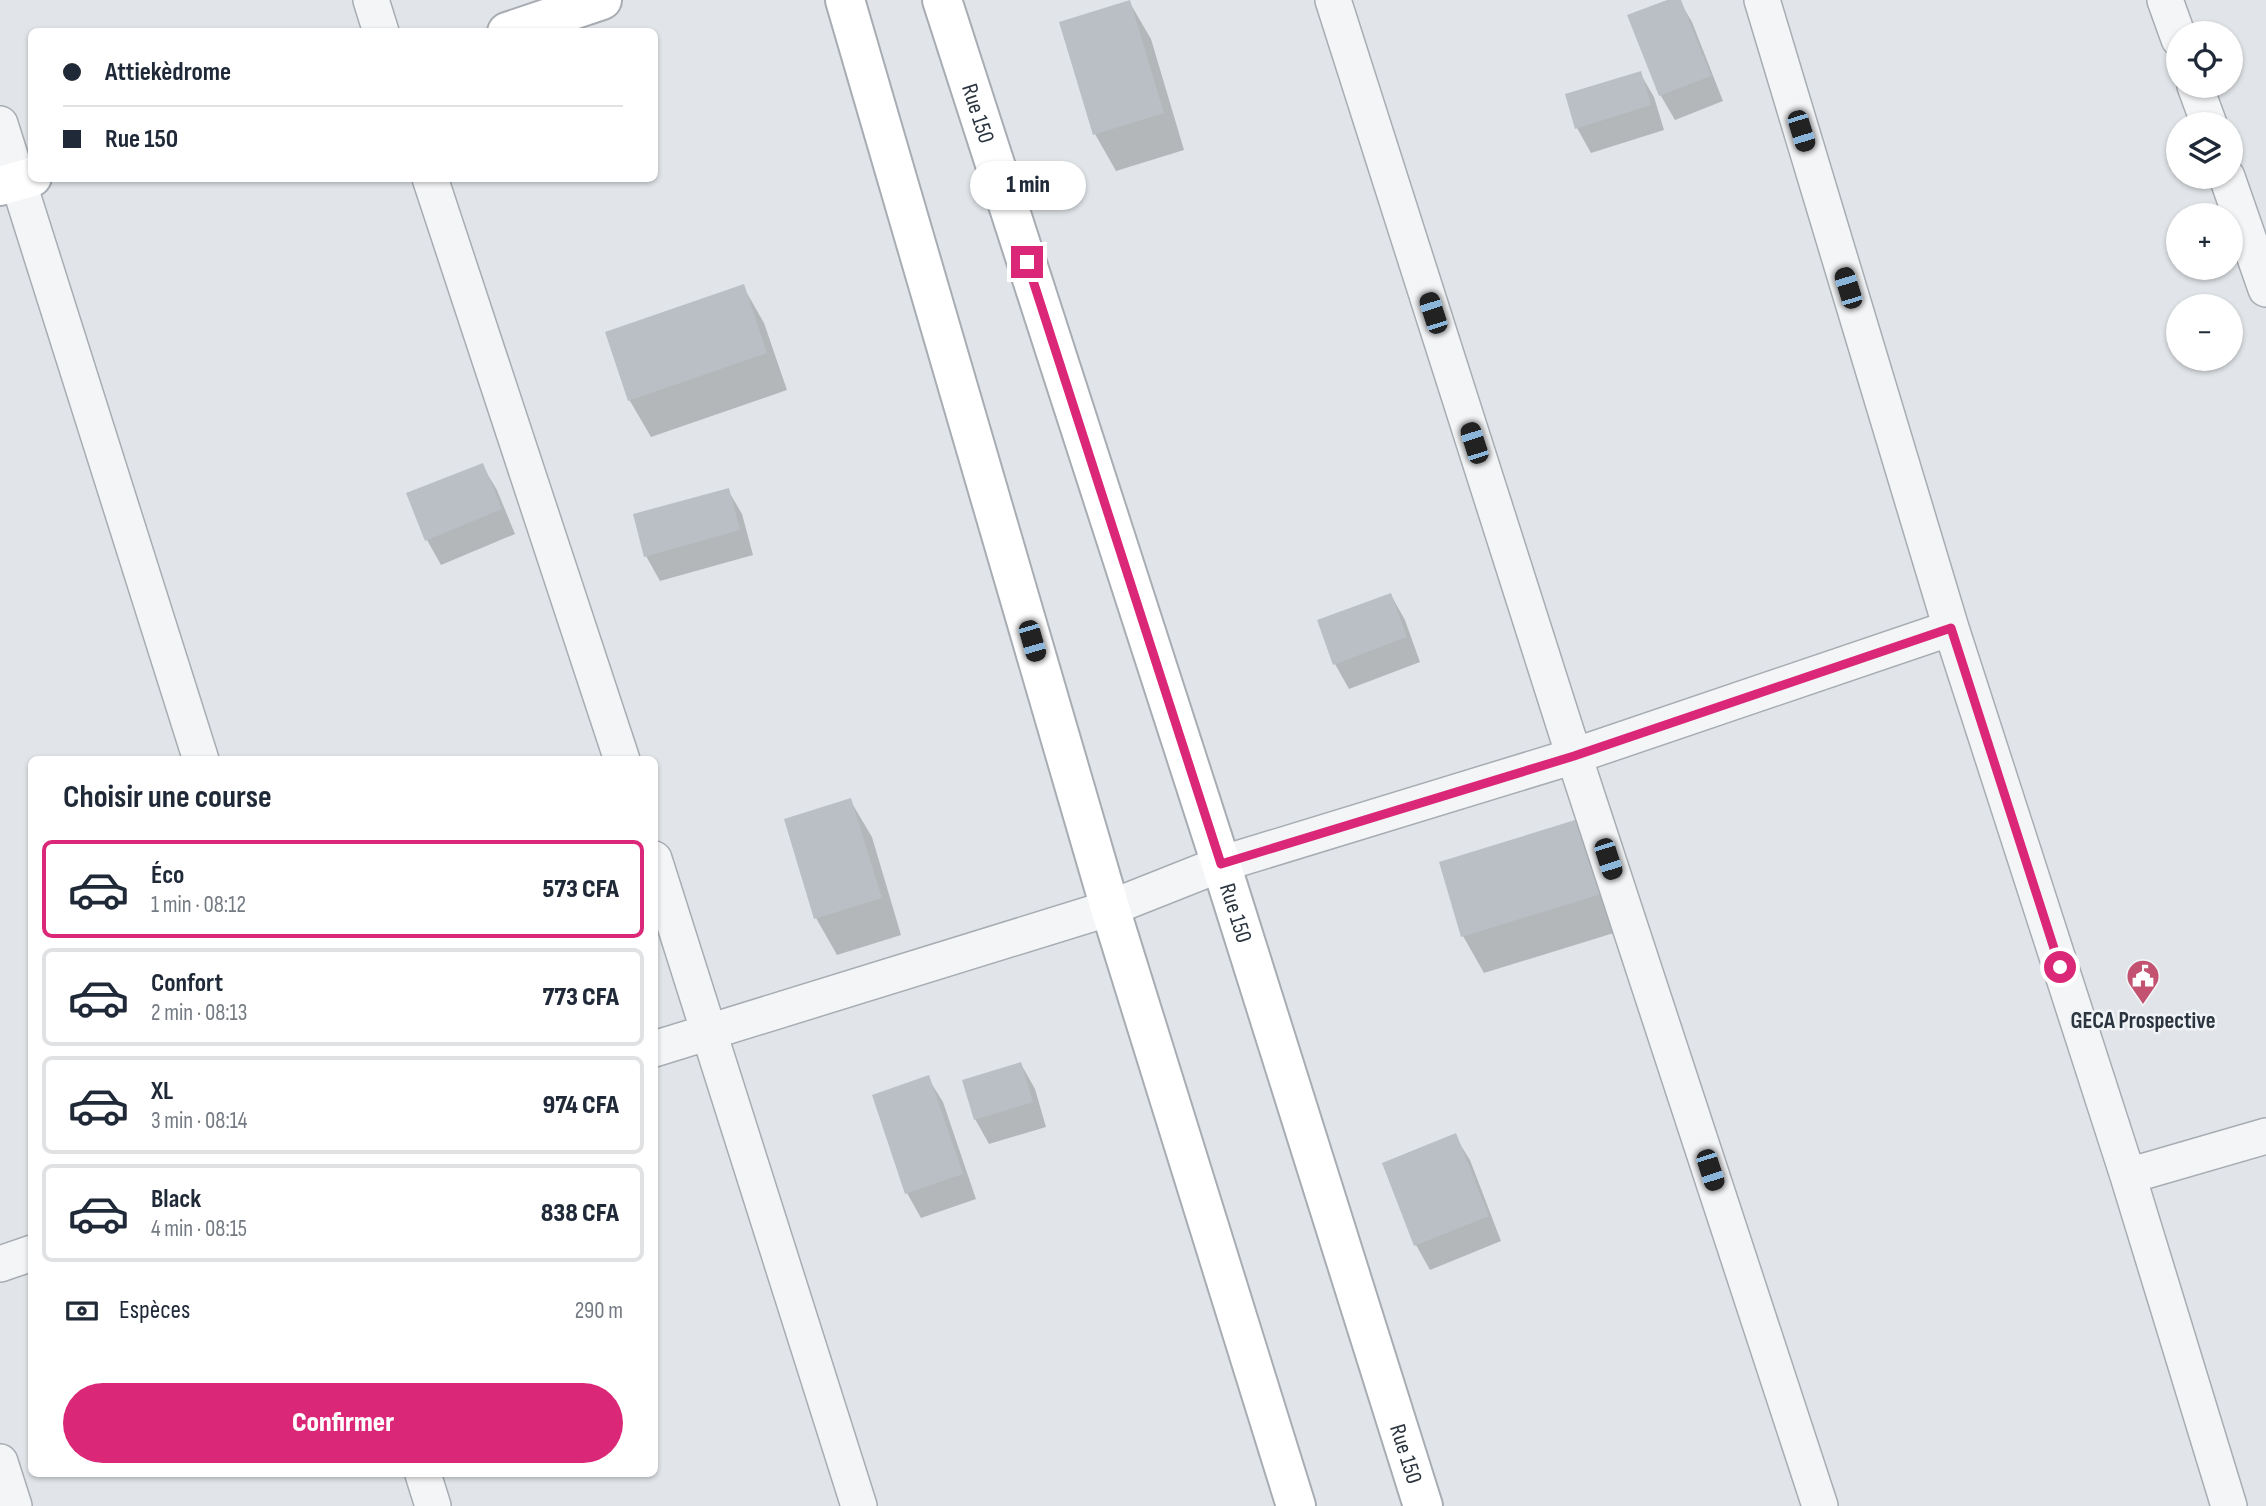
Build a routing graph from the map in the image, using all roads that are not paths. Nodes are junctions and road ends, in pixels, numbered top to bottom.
1 (371, 0) edge
2 (602, 0) edge
3 (845, 0) edge
4 (943, 0) edge
5 (1333, 0) edge
6 (1762, 0) edge
7 (2165, 0) edge
8 (2173, 21) edge
9 (380, 28) edge
10 (519, 28) edge
11 (0, 124) edge
12 (17, 181) edge
13 (431, 182) edge
14 (2231, 189) edge
15 (2266, 289) edge
16 (1951, 628) junction
17 (200, 756) edge
18 (621, 756) edge
19 (1574, 756) junction
20 (1221, 864) junction
21 (658, 871) edge
22 (1110, 908) junction
23 (712, 1032) junction
24 (658, 1048) edge
25 (2266, 1136) edge
26 (2128, 1176) junction
27 (28, 1254) edge
28 (0, 1264) edge
29 (0, 1462) edge
30 (424, 1477) edge
31 (14, 1506) edge
32 (433, 1506) edge
33 (859, 1506) edge
34 (1296, 1506) edge
35 (1423, 1506) edge
36 (1820, 1506) edge
37 (2229, 1506) edge

1 - 9 street
2 - 10 main road
3 - 22 main road
4 - 20 main road, Rue 150
5 - 19 street
6 - 16 street
7 - 8 street
11 - 12 street
12 - 17 street
13 - 18 street
14 - 15 street
16 - 19 street
16 - 26 street
19 - 20 street
19 - 36 street
20 - 22 street
20 - 35 main road, Rue 150
21 - 23 street
22 - 23 street
22 - 34 main road
23 - 24 street
23 - 33 street
25 - 26 street
26 - 37 street
27 - 28 street
29 - 31 street
30 - 32 street

